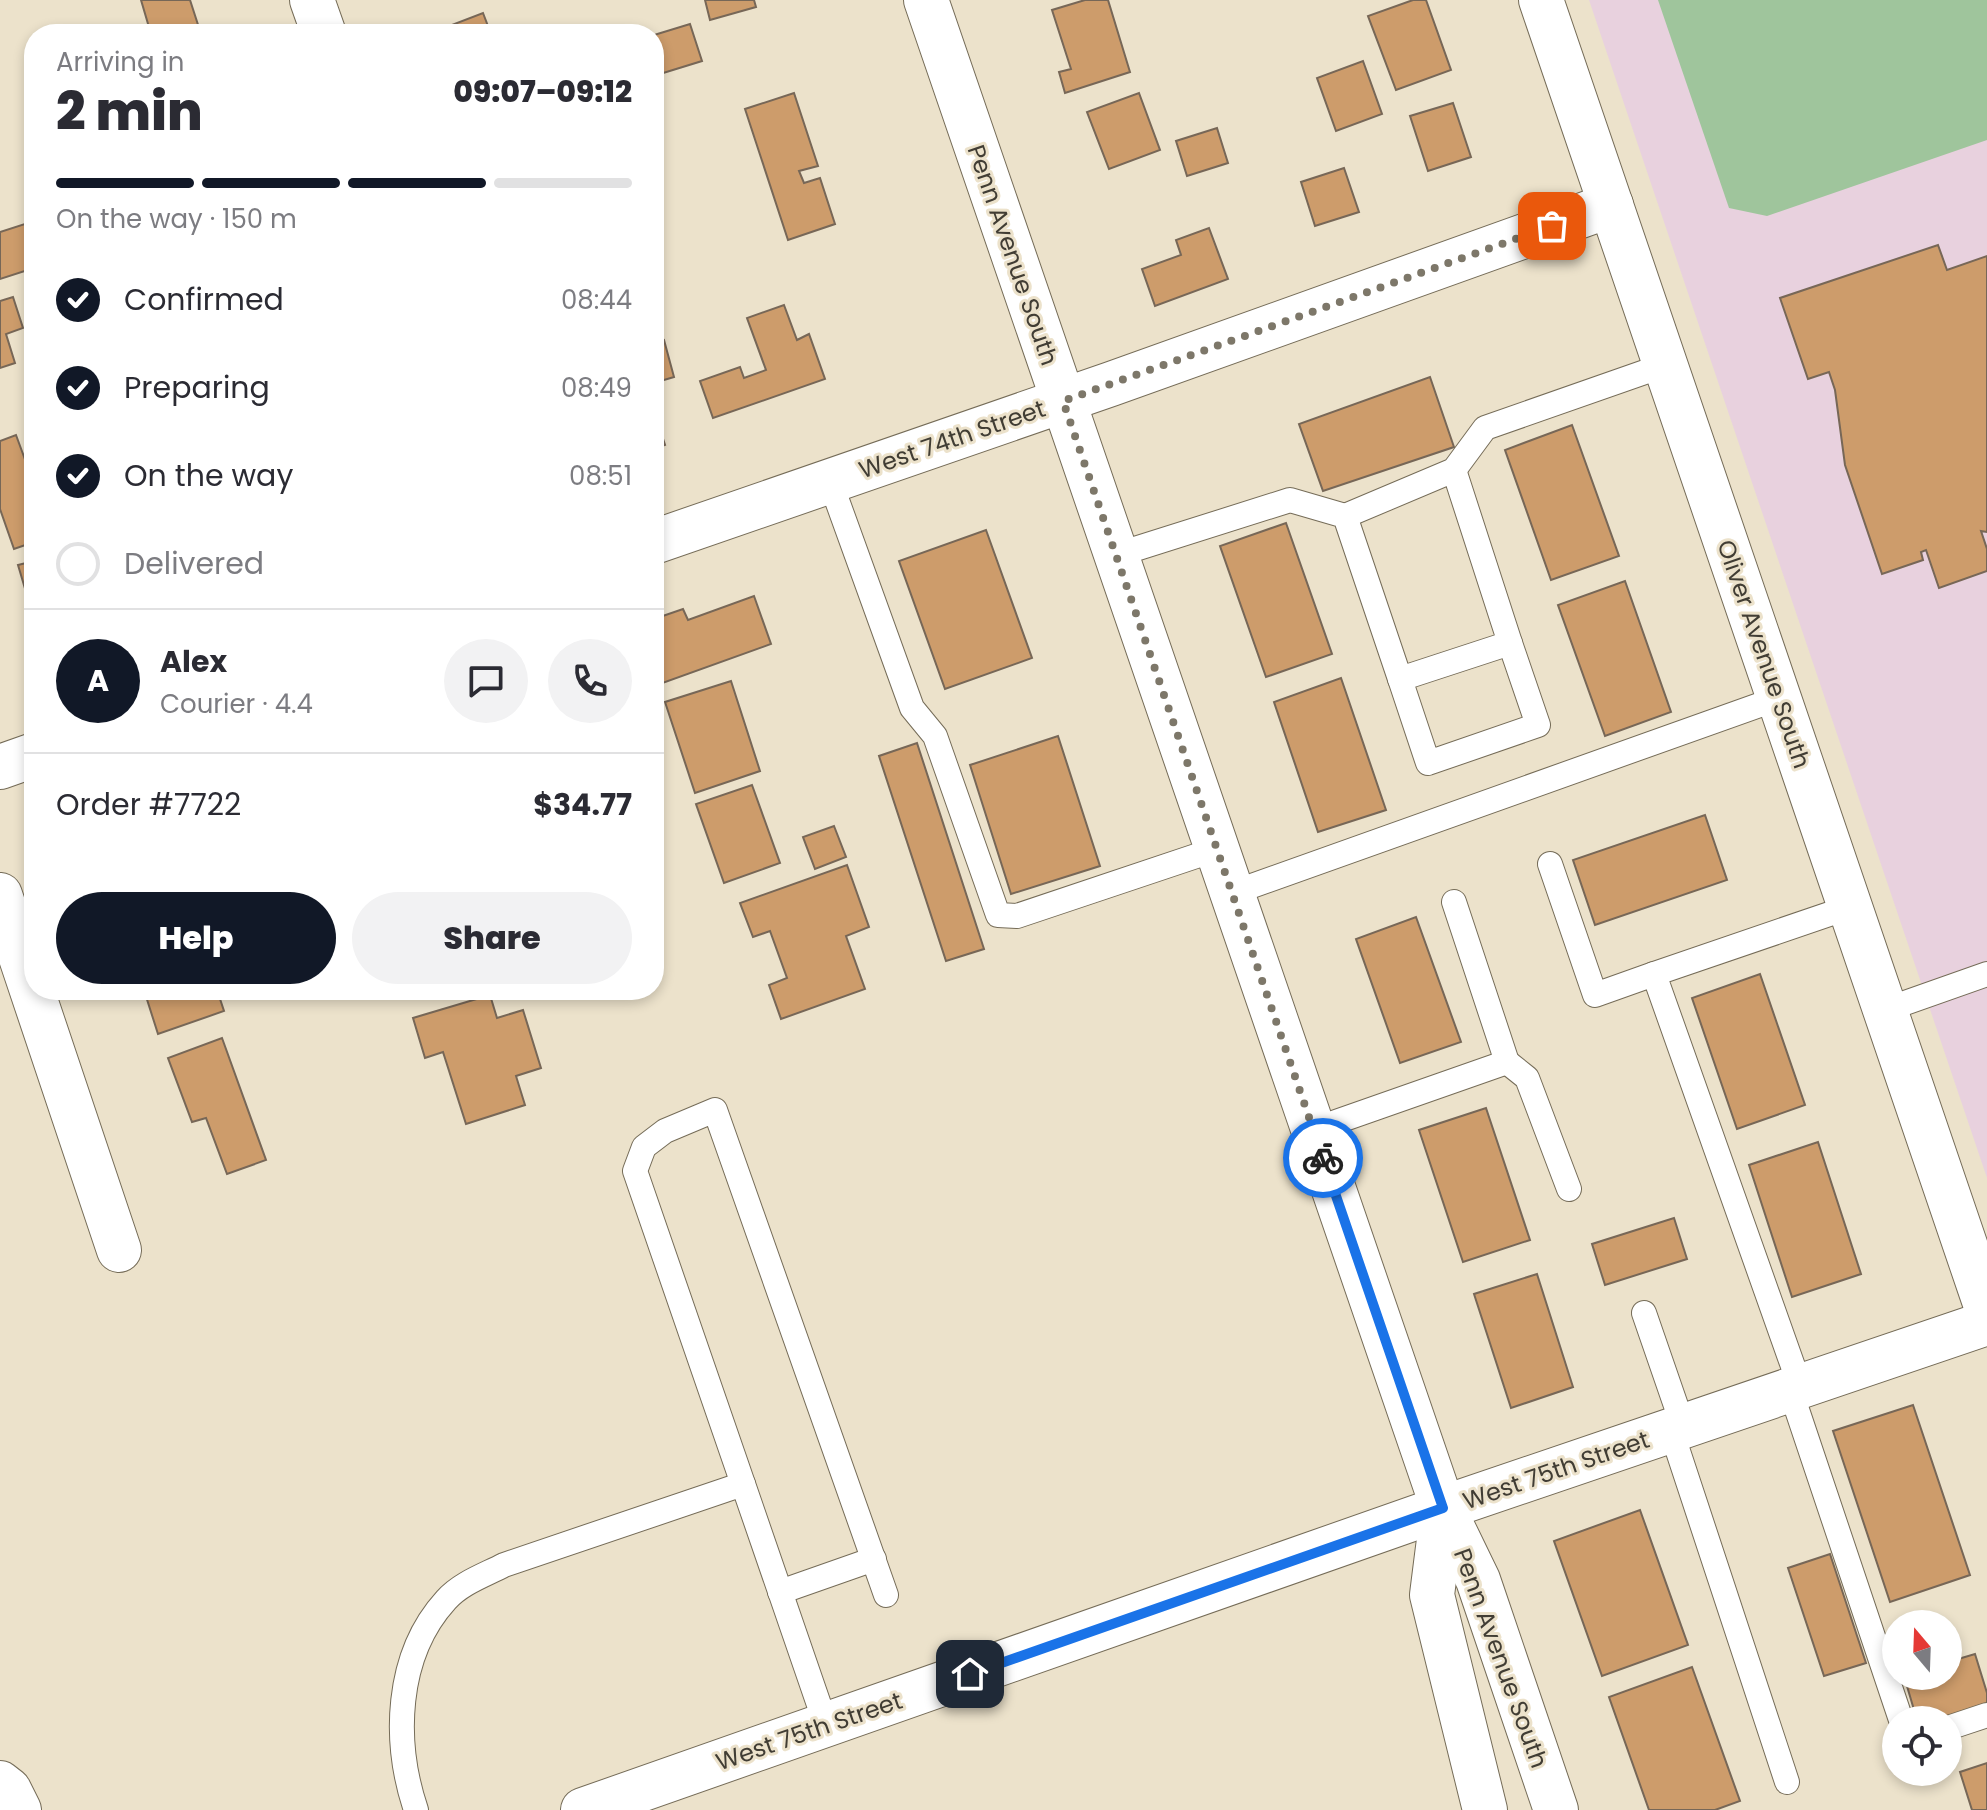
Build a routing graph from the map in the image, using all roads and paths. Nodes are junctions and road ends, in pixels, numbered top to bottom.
1 (312, 0) edge
2 (926, 0) edge
3 (1541, 0) edge
4 (320, 24) edge
5 (1611, 205) junction
6 (1665, 365) junction
7 (1063, 401) junction
8 (1454, 470) junction
9 (830, 481) junction
10 (1345, 516) junction
11 (664, 539) edge
12 (1116, 555) junction
13 (1510, 643) junction
14 (1400, 679) junction
15 (1779, 698) junction
16 (24, 759) edge
17 (0, 767) edge
18 (1217, 849) junction
19 (1550, 864) dead end
20 (1232, 893) junction
21 (0, 895) edge
22 (1454, 902) dead end
23 (1850, 907) junction
24 (24, 967) edge
25 (1654, 974) junction
26 (1987, 974) edge
27 (35, 1000) edge
28 (1885, 1010) junction
29 (1507, 1062) junction
30 (1313, 1130) junction
31 (1569, 1189) dead end
32 (119, 1250) dead end
33 (1987, 1309) edge
34 (1644, 1313) dead end
35 (1987, 1323) edge
36 (1795, 1388) junction
37 (1677, 1428) junction
38 (743, 1484) junction
39 (1443, 1508) junction
40 (874, 1559) junction
41 (780, 1592) junction
42 (886, 1595) dead end
43 (1897, 1706) edge
44 (1987, 1715) edge
45 (1962, 1723) edge
46 (826, 1725) junction
47 (1787, 1782) dead end
48 (0, 1783) edge
49 (19, 1810) edge
50 (416, 1810) edge
51 (583, 1810) edge
52 (1485, 1810) edge
53 (1556, 1810) edge

1 - 4 street
2 - 7 street, Penn Avenue South
3 - 5 street, Oliver Avenue South
5 - 6 street, Oliver Avenue South
5 - 7 street, West 74th Street
6 - 8 lane
6 - 15 street, Oliver Avenue South
7 - 9 street, West 74th Street
7 - 12 street, Penn Avenue South
8 - 10 lane
8 - 13 lane
9 - 11 street, West 74th Street
9 - 18 lane
10 - 12 lane
10 - 14 lane
12 - 18 street, Penn Avenue South
13 - 14 lane
13 - 14 lane
15 - 20 lane
15 - 23 street, Oliver Avenue South
16 - 17 street
18 - 20 street, Penn Avenue South
19 - 25 lane
20 - 30 street, Penn Avenue South
21 - 24 street
22 - 29 lane
23 - 25 lane
23 - 28 street, Oliver Avenue South
25 - 36 lane
26 - 28 lane
27 - 32 street
28 - 33 street, Oliver Avenue South
29 - 30 lane
29 - 31 lane
30 - 39 street, Penn Avenue South
34 - 37 lane
35 - 36 street, West 75th Street
36 - 37 street, West 75th Street
36 - 43 lane
37 - 39 street, West 75th Street
37 - 47 lane
38 - 40 lane
38 - 41 lane
38 - 50 lane
39 - 46 street, West 75th Street
39 - 52 street, Penn Avenue South
39 - 53 street, Penn Avenue South
40 - 41 lane
40 - 42 lane
41 - 46 lane
44 - 45 lane
46 - 51 street, West 75th Street
48 - 49 street

